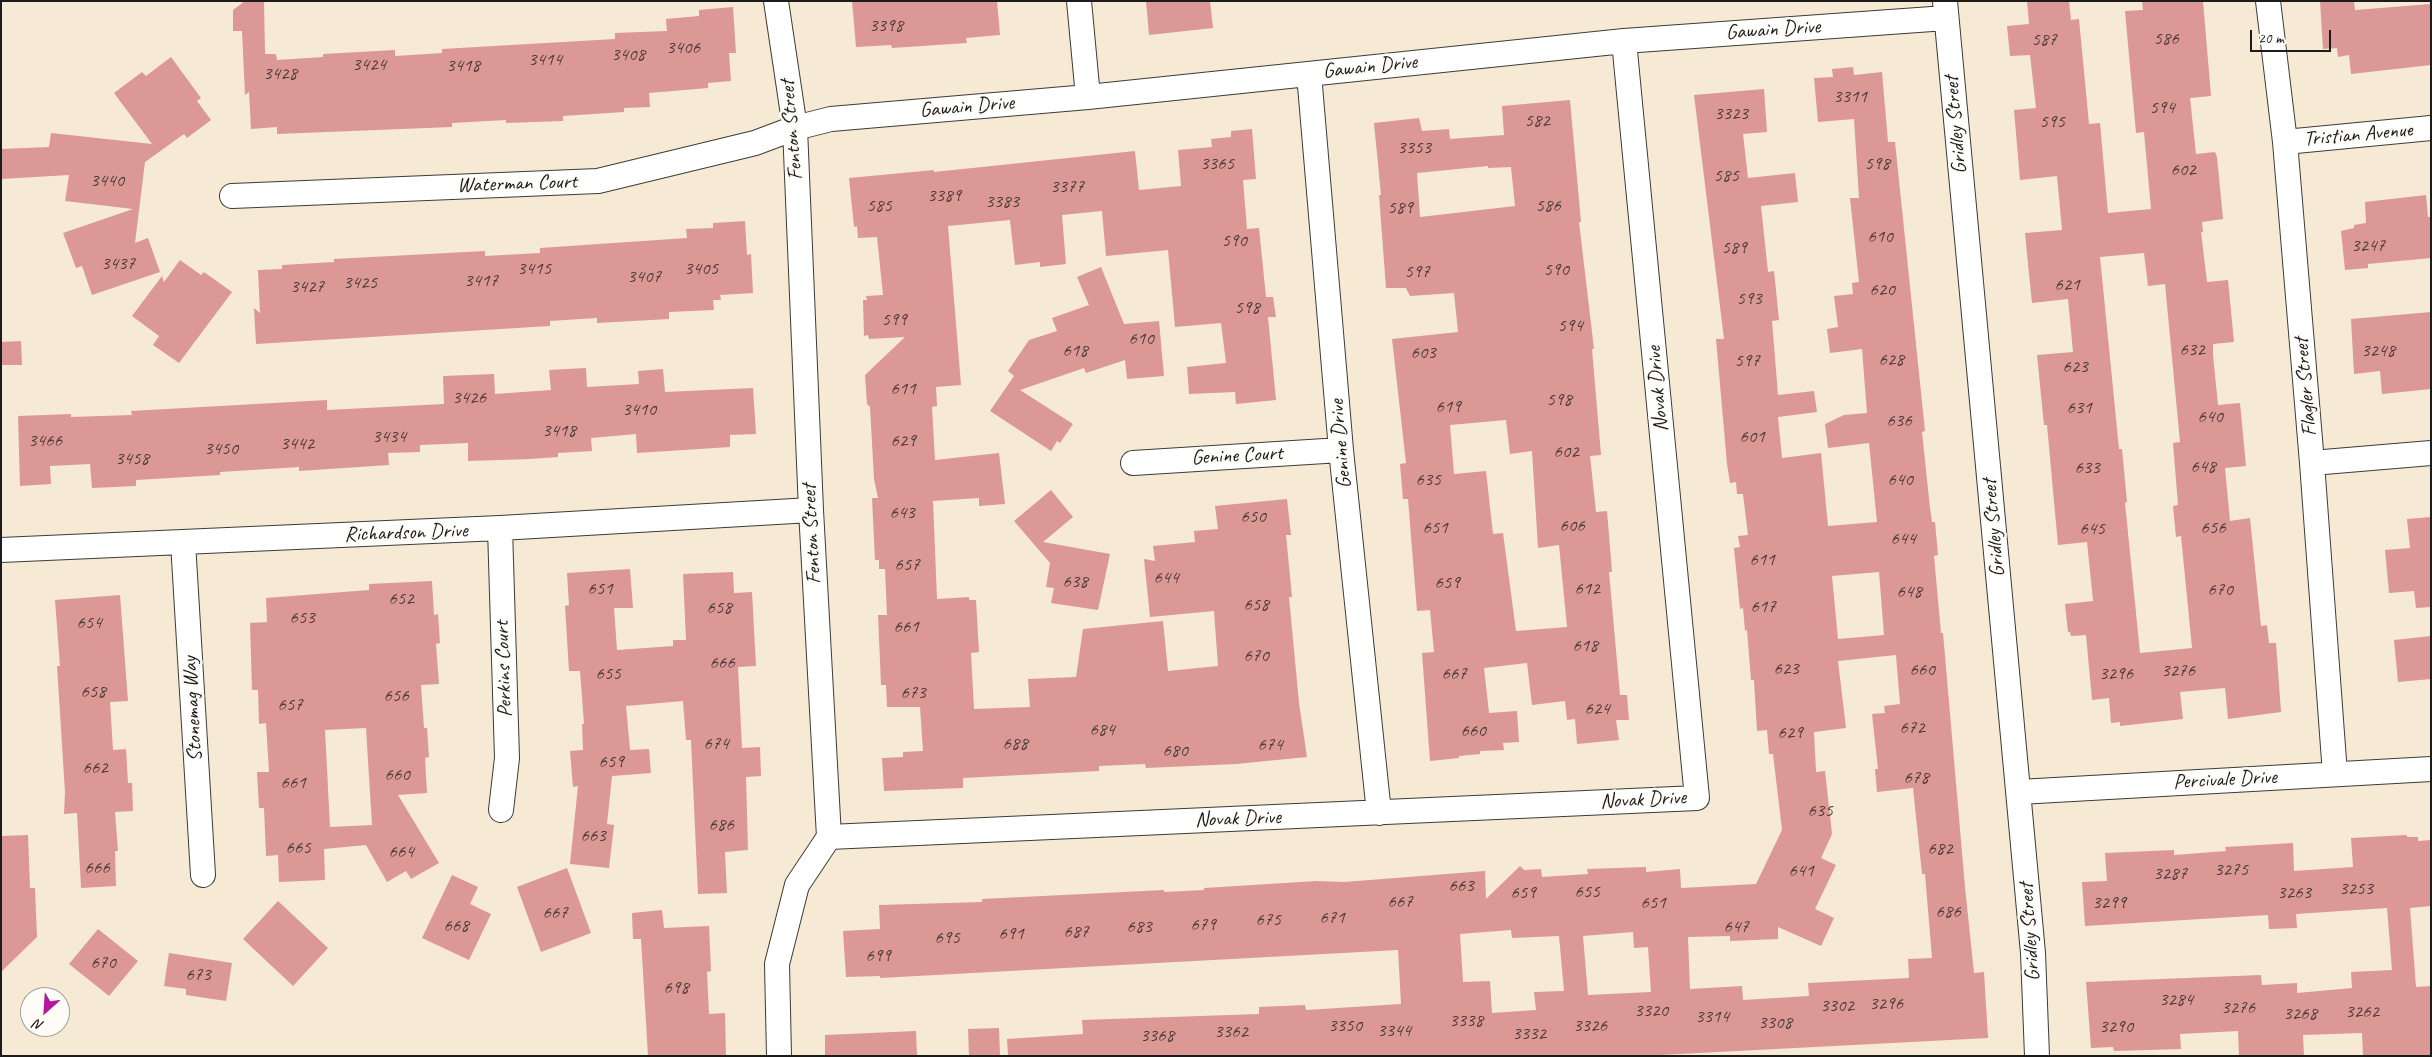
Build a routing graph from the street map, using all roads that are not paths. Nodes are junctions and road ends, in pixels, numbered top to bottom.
1 (776, 1) edge
2 (1079, 1) edge
3 (2268, 1) edge
4 (1945, 10) edge
5 (1624, 41) junction
6 (1309, 74) junction
7 (1088, 97) junction
8 (795, 128) junction
9 (2431, 128) edge
10 (2285, 142) junction
11 (232, 196) dead end
12 (1342, 450) junction
13 (2431, 453) edge
14 (1133, 463) dead end
15 (2312, 463) junction
16 (811, 510) junction
17 (500, 528) junction
18 (183, 542) junction
19 (1, 550) edge
20 (2431, 769) edge
21 (2335, 774) junction
22 (2019, 792) junction
23 (501, 810) dead end
24 (1379, 813) junction
25 (829, 837) junction
26 (202, 876) dead end
27 (779, 1056) edge
28 (2037, 1056) edge

1 - 8 street, Fenton Street
2 - 7 street
3 - 10 street, Flagler Street
4 - 5 street, Gawain Drive
4 - 22 street, Gridley Street
5 - 6 street, Gawain Drive
5 - 24 street, Novak Drive
6 - 7 street, Gawain Drive
6 - 12 street, Genine Drive
7 - 8 street, Gawain Drive
8 - 11 street, Waterman Court
8 - 16 street, Fenton Street
9 - 10 street, Tristian Avenue
10 - 15 street, Flagler Street
12 - 14 street, Genine Court
12 - 24 street, Genine Drive
13 - 15 street
15 - 21 street, Flagler Street
16 - 17 street, Richardson Drive
16 - 25 street, Fenton Street
17 - 18 street, Richardson Drive
17 - 23 street, Perkins Court
18 - 19 street, Richardson Drive
18 - 26 street, Stonemag Way
20 - 21 street, Percivale Drive
21 - 22 street, Percivale Drive
22 - 28 street, Gridley Street
24 - 25 street, Novak Drive
25 - 27 street

